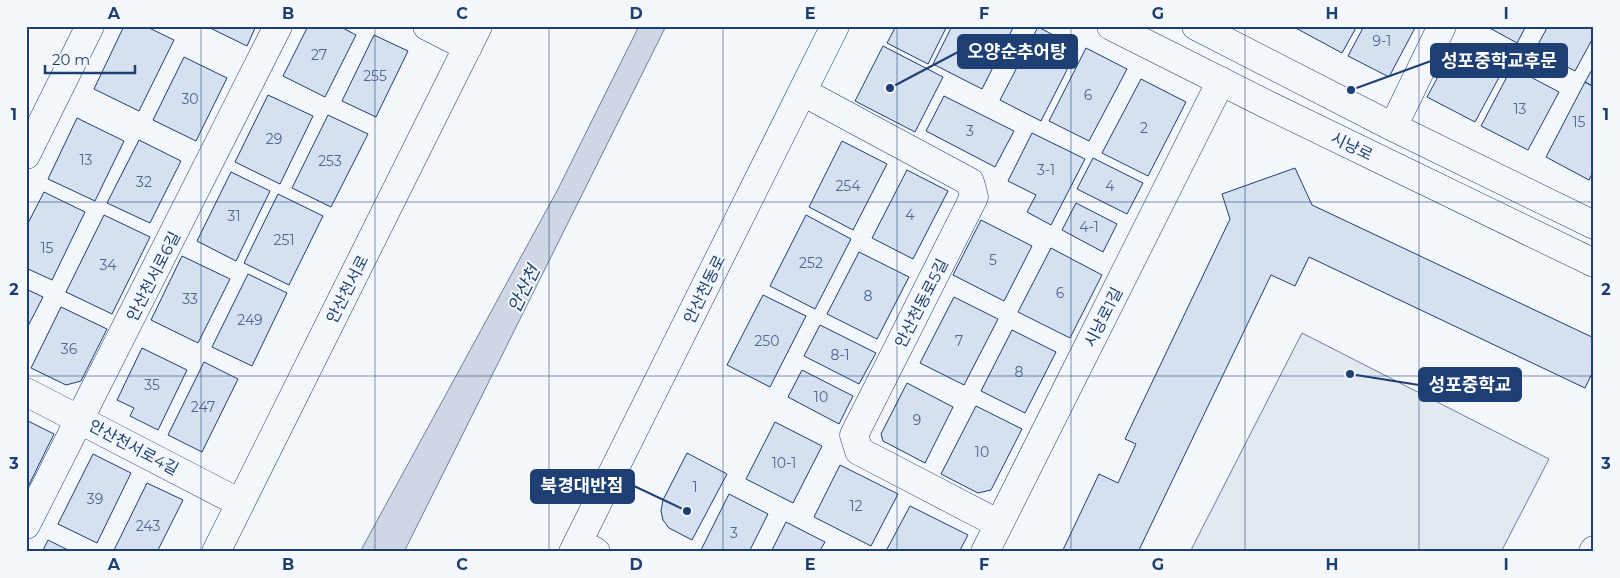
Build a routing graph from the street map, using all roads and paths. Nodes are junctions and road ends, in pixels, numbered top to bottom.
1 (90, 26) edge
2 (278, 26) edge
3 (427, 26) edge
4 (835, 26) edge
5 (1111, 26) edge
6 (1196, 26) edge
7 (1442, 26) edge
8 (473, 37) edge
9 (1221, 82) junction
10 (803, 92) junction
11 (1393, 127) junction
12 (26, 155) edge
13 (1594, 225) edge
14 (1594, 263) edge
15 (26, 392) edge
16 (81, 419) junction
17 (240, 503) junction
18 (999, 524) junction
19 (26, 526) edge
20 (582, 549) edge
21 (216, 552) edge
22 (986, 552) edge

1 - 12 street
2 - 16 street, 안산천서로6길
3 - 8 street
4 - 10 street, 안산천동로
5 - 9 street, 시낭로
6 - 11 street
7 - 11 street
8 - 17 street, 안산천서로
9 - 14 street, 시낭로
9 - 18 street, 시낭로1길
10 - 18 street, 안산천동로5길
10 - 20 street, 안산천동로
11 - 13 street
15 - 16 street, 안산천서로4길
16 - 17 street, 안산천서로4길
16 - 19 street, 안산천서로6길
17 - 21 street, 안산천서로
18 - 22 street, 시낭로1길

